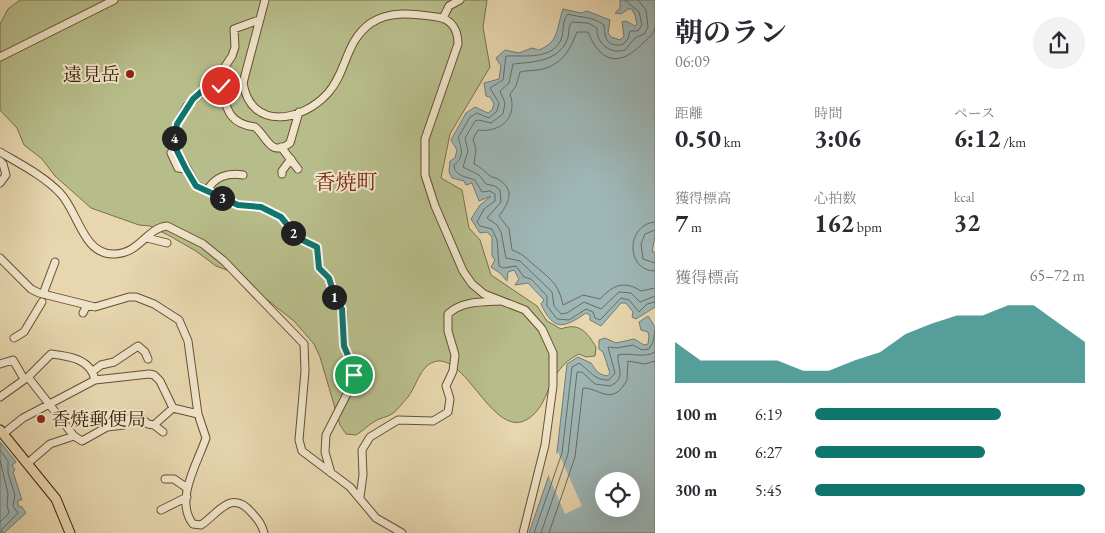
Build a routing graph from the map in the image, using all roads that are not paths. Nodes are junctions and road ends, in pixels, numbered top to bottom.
1 (114, 0) edge
2 (265, 0) edge
3 (460, 0) edge
4 (443, 18) junction
5 (259, 20) junction
6 (0, 58) edge
7 (218, 77) junction
8 (299, 112) junction
9 (281, 148) junction
10 (0, 152) edge
11 (171, 153) dead end
12 (291, 159) junction
13 (0, 161) edge
14 (186, 169) junction
15 (298, 169) dead end
16 (282, 174) dead end
17 (243, 175) dead end
18 (0, 183) edge
19 (207, 191) junction
20 (147, 238) junction
21 (167, 243) dead end
22 (0, 258) edge
23 (56, 262) dead end
24 (43, 298) junction
25 (504, 301) junction
26 (86, 305) junction
27 (83, 313) dead end
28 (14, 338) dead end
29 (148, 359) dead end
30 (0, 364) edge
31 (93, 371) junction
32 (26, 378) junction
33 (95, 380) junction
34 (0, 397) edge
35 (50, 404) junction
36 (173, 408) junction
37 (198, 414) junction
38 (154, 425) junction
39 (2, 432) edge
40 (163, 432) dead end
41 (74, 436) junction
42 (28, 462) junction
43 (331, 473) junction
44 (165, 479) dead end
45 (187, 488) junction
46 (187, 497) junction
47 (360, 497) junction
48 (161, 510) dead end
49 (70, 533) edge
50 (264, 533) edge
51 (402, 533) edge
52 (524, 533) edge

1 - 6 street
2 - 5 street
3 - 4 street
4 - 8 street
4 - 25 street
5 - 7 street
5 - 8 street
7 - 9 street
7 - 14 street
8 - 9 street
9 - 12 street
10 - 20 street
11 - 14 street
12 - 15 street
12 - 16 street
13 - 18 street
14 - 19 street
17 - 19 street
19 - 43 street
20 - 21 street
20 - 43 street
22 - 24 street
23 - 24 street
24 - 26 street
24 - 28 street
25 - 47 street
25 - 52 street
26 - 27 street
26 - 37 street
29 - 31 street
30 - 32 street
31 - 32 street
31 - 33 street
32 - 34 street
32 - 35 street
33 - 35 street
33 - 36 street
35 - 39 street
35 - 41 street
36 - 37 street
36 - 38 street
37 - 45 street
38 - 40 street
38 - 41 street
39 - 42 main road
41 - 42 street
42 - 49 main road
43 - 47 street
44 - 45 street
45 - 46 street
46 - 48 street
46 - 50 street
47 - 51 street

